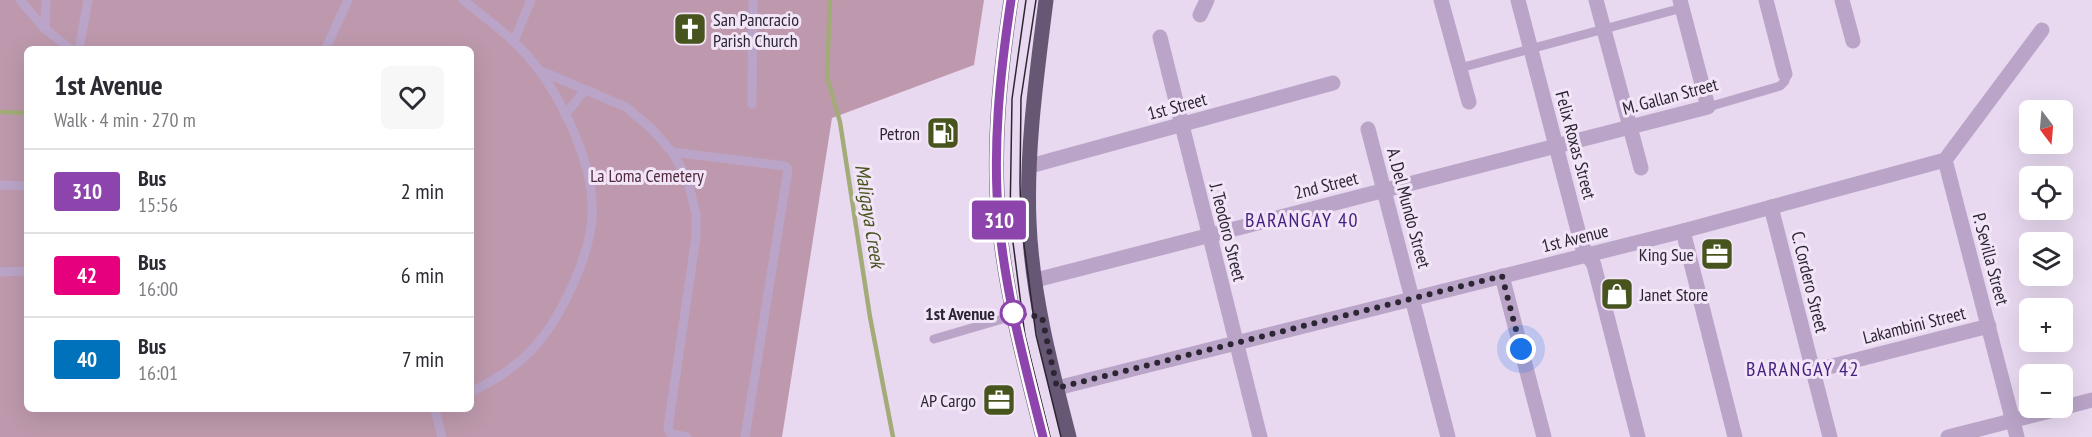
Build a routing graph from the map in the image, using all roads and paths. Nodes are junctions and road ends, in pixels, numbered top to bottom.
1 (20, 0) edge
2 (46, 0) edge
3 (88, 0) edge
4 (348, 0) edge
5 (463, 0) edge
6 (531, 0) edge
7 (753, 0) edge
8 (1011, 0) edge
9 (1046, 0) edge
10 (1207, 0) edge
11 (1441, 0) edge
12 (1518, 0) edge
13 (1596, 0) edge
14 (1766, 0) edge
15 (1842, 0) edge
16 (1681, 4) edge
17 (1200, 15) dead end
18 (1604, 28) junction
19 (45, 29) junction
20 (2042, 30) dead end
21 (1160, 37) dead end
22 (514, 40) junction
23 (1853, 41) dead end
24 (67, 46) edge
25 (80, 46) edge
26 (327, 46) edge
27 (1530, 48) junction
28 (1460, 68) junction
29 (541, 72) junction
30 (1785, 74) joint
31 (1333, 83) dead end
32 (585, 90) junction
33 (1469, 102) dead end
34 (752, 104) dead end
35 (1708, 107) junction
36 (566, 114) junction
37 (1181, 126) junction
38 (1630, 127) junction
39 (1368, 129) dead end
40 (1556, 146) junction
41 (672, 152) junction
42 (1944, 160) junction
43 (1030, 166) junction
44 (1641, 168) dead end
45 (0, 185) edge
46 (24, 186) edge
47 (1385, 190) junction
48 (1771, 207) junction
49 (1683, 231) junction
50 (1209, 235) junction
51 (1588, 255) junction
52 (24, 271) edge
53 (0, 272) edge
54 (1502, 276) junction
55 (1036, 280) junction
56 (1412, 298) junction
57 (1014, 316) junction
58 (1989, 326) junction
59 (934, 339) dead end
60 (1236, 342) junction
61 (1813, 371) junction
62 (1057, 388) junction
63 (474, 391) edge
64 (2092, 400) edge
65 (2073, 405) edge
66 (1063, 411) junction
67 (436, 412) edge
68 (1038, 417) junction
69 (2024, 418) edge
70 (2013, 421) junction
71 (442, 437) edge
72 (687, 437) edge
73 (745, 437) edge
74 (1043, 437) edge
75 (1069, 437) edge
76 (1260, 437) edge
77 (1448, 437) edge
78 (1544, 437) edge
79 (1638, 437) edge
80 (1735, 437) edge
81 (1830, 437) edge
82 (1948, 437) edge
83 (2017, 437) edge

1 - 19 lane
2 - 19 lane
3 - 25 lane
4 - 26 lane
5 - 22 lane
6 - 22 lane
7 - 34 lane
8 - 57 main road
9 - 43 main road
10 - 17 street
11 - 28 street
12 - 27 street, Felix Roxas Street
13 - 18 street
14 - 30 street
15 - 23 street
16 - 18 lane
16 - 35 street
18 - 27 lane
18 - 38 street
19 - 24 lane
20 - 42 street
21 - 37 street, J. Teodoro Street
22 - 29 lane
27 - 28 lane
27 - 40 street, Felix Roxas Street
28 - 33 street
29 - 32 lane
29 - 36 lane
30 - 35 lane, M. Gallan Street
31 - 37 street, 1st Street
32 - 36 lane
32 - 41 lane
35 - 38 street, M. Gallan Street
36 - 63 lane
37 - 43 street, 1st Street
37 - 50 street, J. Teodoro Street
38 - 40 street, M. Gallan Street
38 - 44 street
39 - 47 street, A. Del Mundo Street
40 - 47 street, 2nd Street
40 - 51 street, Felix Roxas Street
41 - 72 lane
41 - 73 lane
42 - 48 street, 1st Avenue
42 - 58 street, P. Sevilla Street
43 - 55 main road
45 - 46 lane
47 - 50 street, 2nd Street
47 - 56 street, A. Del Mundo Street
48 - 49 street, 1st Avenue
48 - 61 street, C. Cordero Street
49 - 51 street, 1st Avenue
49 - 80 street
50 - 55 street, 2nd Street
50 - 60 street, J. Teodoro Street
51 - 54 street, 1st Avenue
51 - 79 street, Felix Roxas Street
52 - 53 lane
54 - 56 street, 1st Avenue
54 - 78 street
55 - 62 main road
56 - 60 street, 1st Avenue
56 - 77 street, A. Del Mundo Street
57 - 59 lane
57 - 68 main road
58 - 61 street, Lakambini Street
58 - 70 street, P. Sevilla Street
60 - 62 street, 1st Avenue
60 - 76 street, J. Teodoro Street
61 - 81 street, C. Cordero Street
62 - 66 main road
64 - 65 street
66 - 68 main road
66 - 75 main road
67 - 71 lane
68 - 74 main road
69 - 70 street
70 - 82 street
70 - 83 street, P. Sevilla Street

